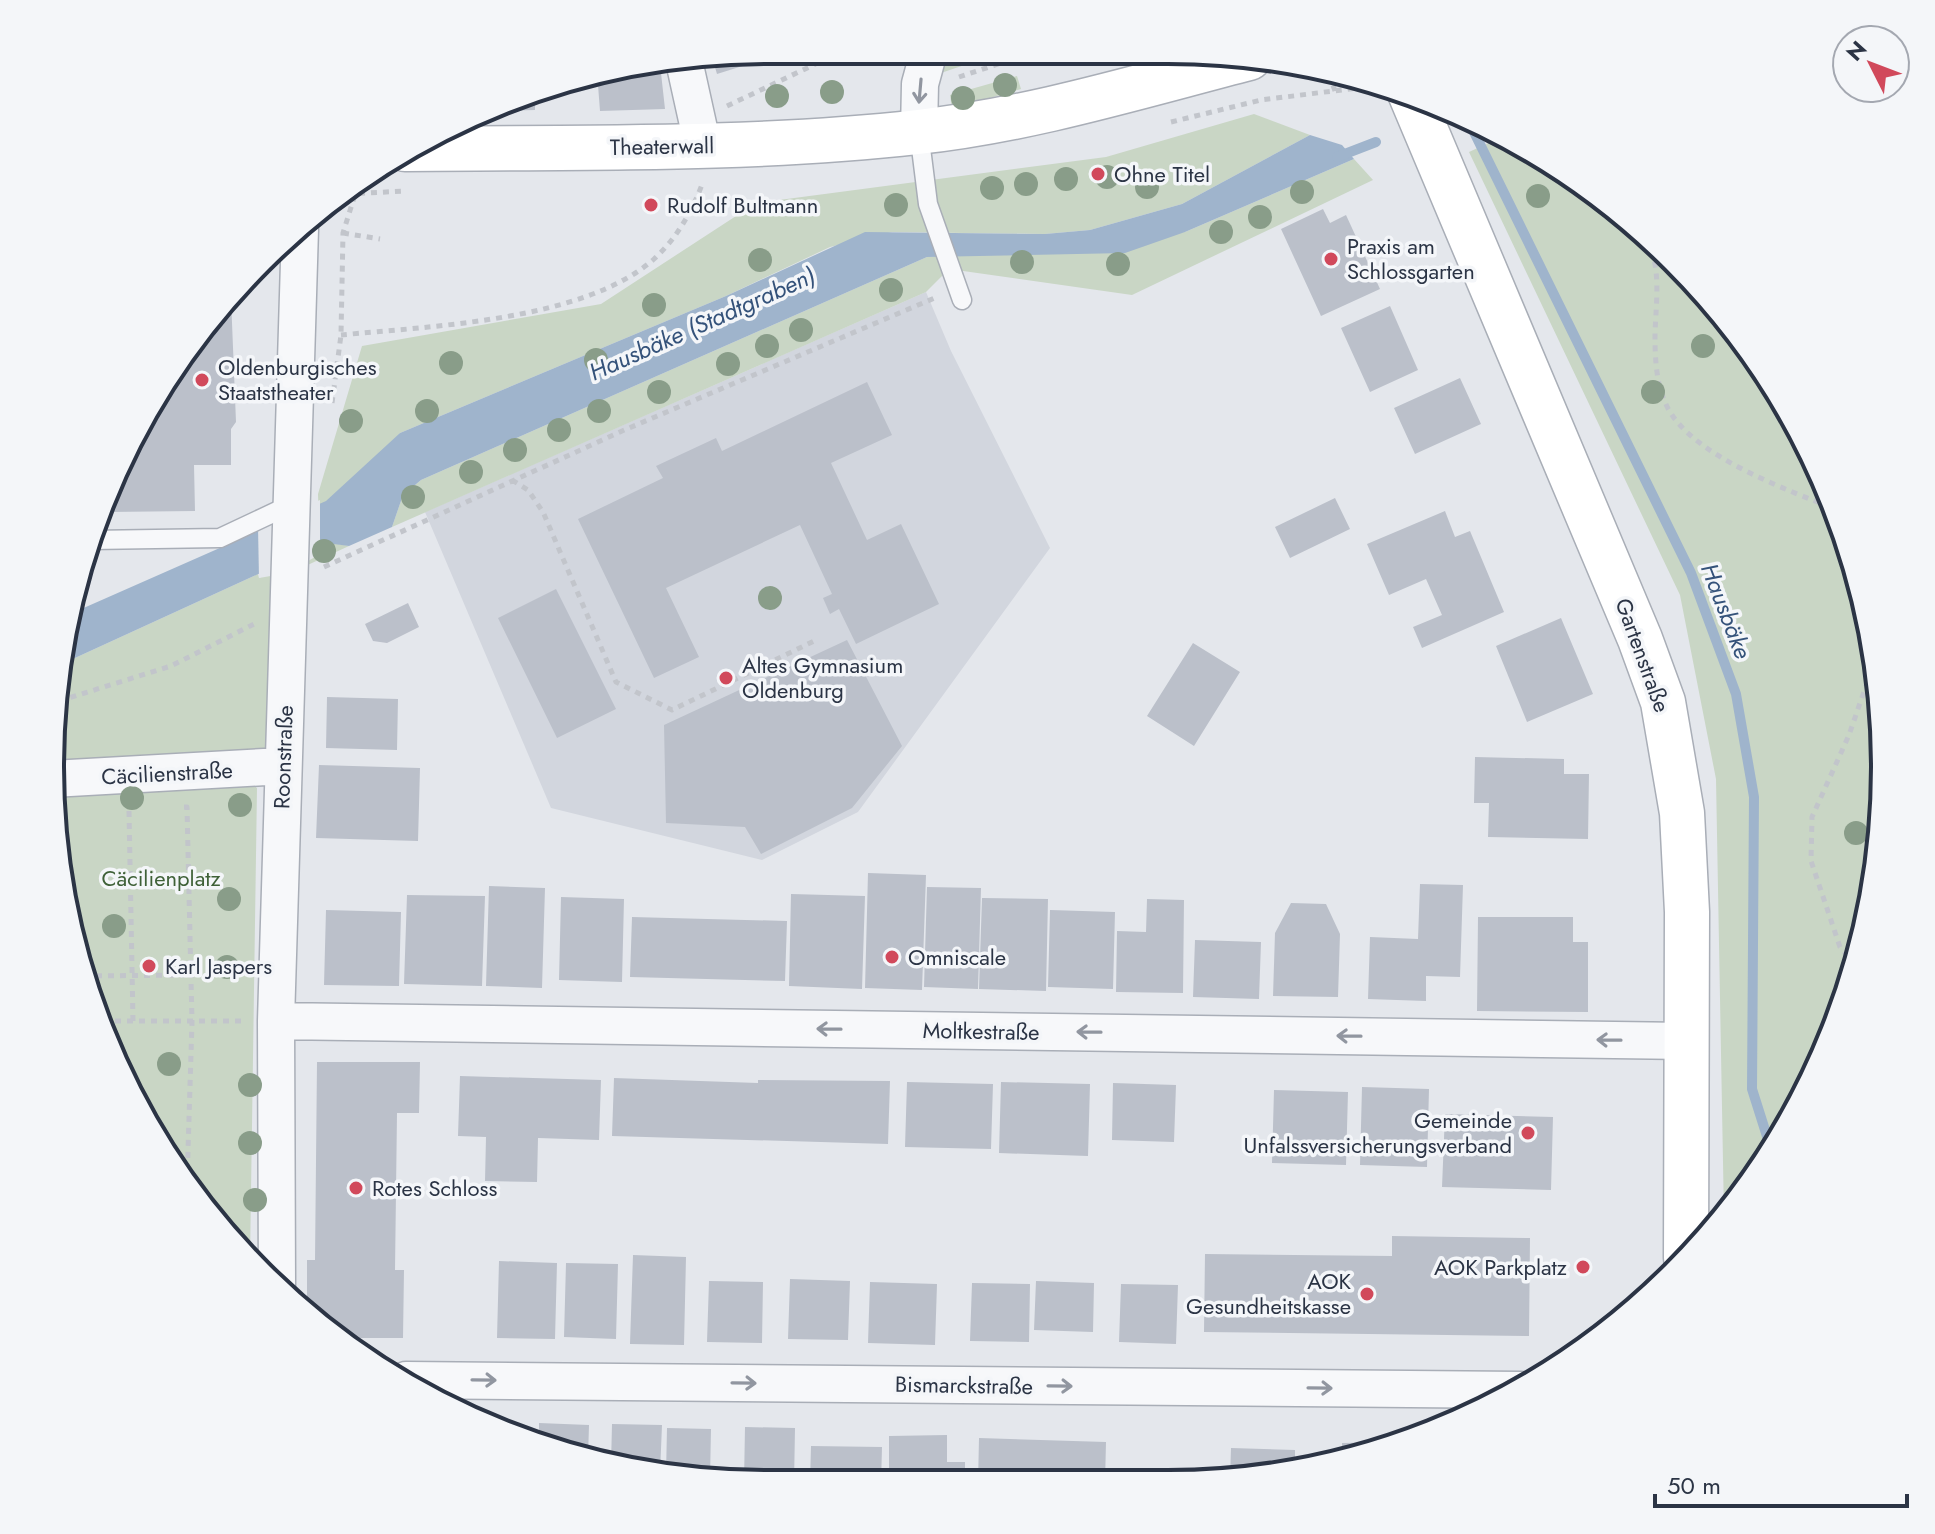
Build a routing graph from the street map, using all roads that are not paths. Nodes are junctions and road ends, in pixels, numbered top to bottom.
1 (925, 64) edge
2 (1217, 66) edge
3 (686, 69) edge
4 (1417, 110) edge
5 (919, 132) junction
6 (701, 135) junction
7 (434, 148) edge
8 (300, 241) edge
9 (959, 294) road end
10 (290, 510) junction
11 (101, 540) edge
12 (283, 766) junction
13 (64, 778) edge
14 (276, 1021) junction
15 (1687, 1041) junction
16 (1686, 1242) edge
17 (277, 1271) edge
18 (423, 1380) edge
19 (1494, 1390) edge

1 -> 5 street
2 - 5 street, Theaterwall
3 - 6 street
4 - 15 street, Gartenstraße
5 - 6 street, Theaterwall
5 - 9 lane
6 - 7 street, Theaterwall
8 - 10 street, Roonstraße
10 - 11 lane
10 - 12 street, Roonstraße
12 - 13 street, Cäcilienstraße
12 - 14 street, Roonstraße
15 -> 14 street, Moltkestraße
14 - 17 street, Roonstraße
15 - 16 street, Gartenstraße
18 -> 19 street, Bismarckstraße

